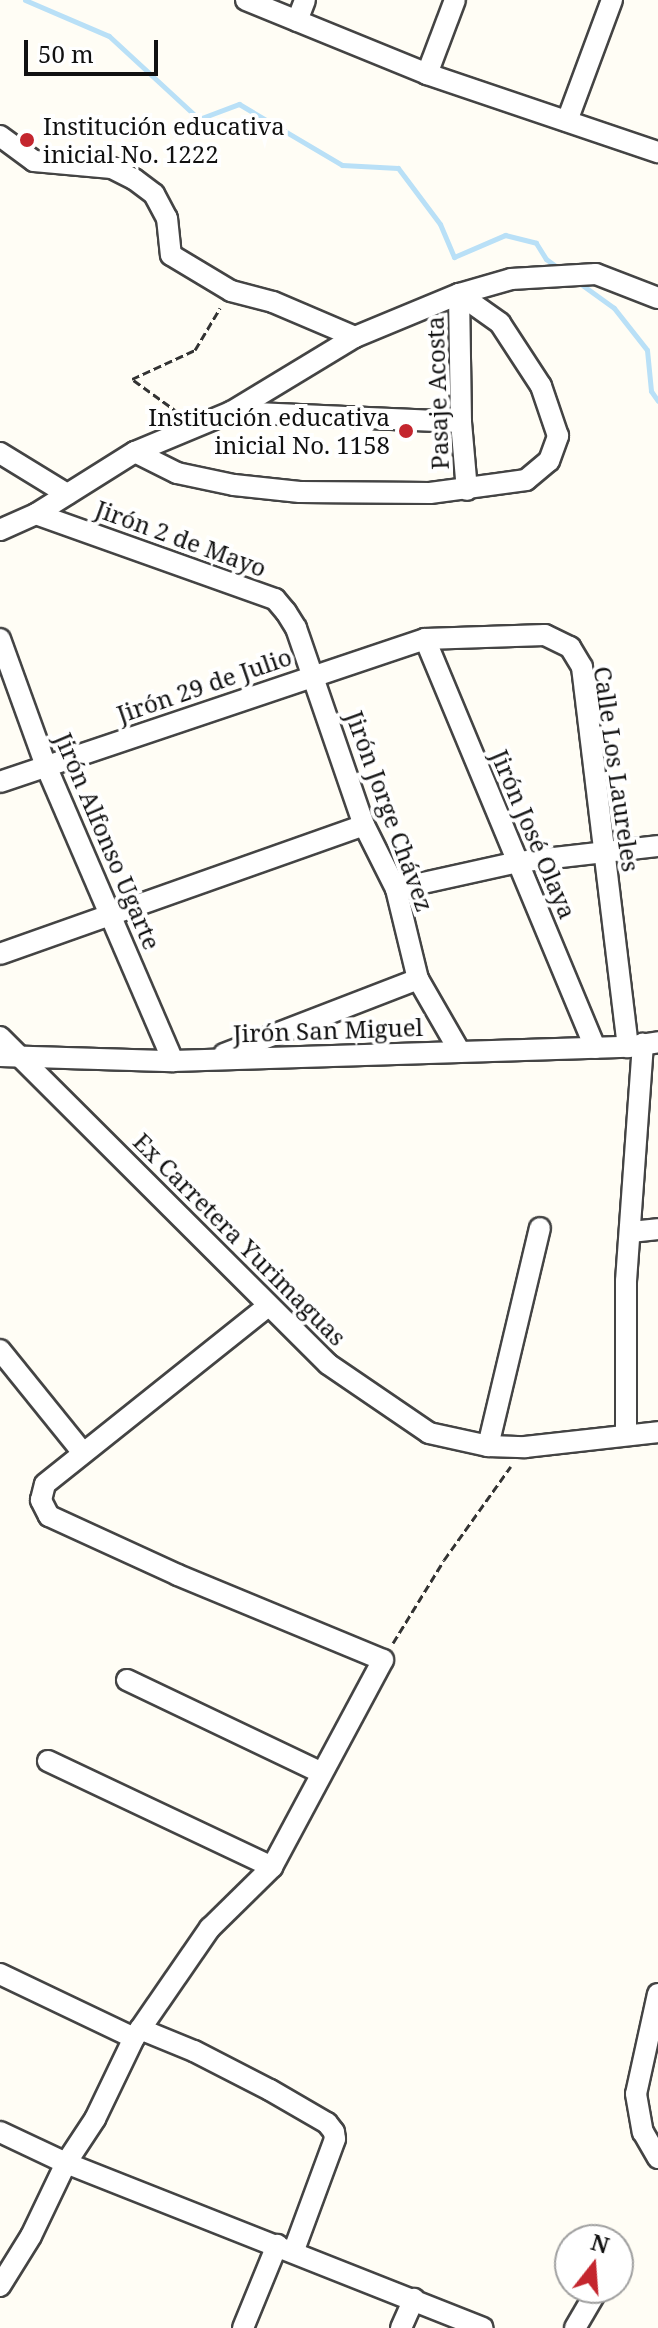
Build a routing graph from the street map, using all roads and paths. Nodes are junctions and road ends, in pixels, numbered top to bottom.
1 (246, 0) edge
2 (305, 0) edge
3 (455, 0) edge
4 (612, 0) edge
5 (297, 21) junction
6 (427, 74) junction
7 (567, 121) junction
8 (0, 136) edge
9 (658, 152) edge
10 (231, 291) junction
11 (459, 294) junction
12 (658, 298) edge
13 (355, 337) junction
14 (231, 412) junction
15 (461, 422) junction
16 (199, 427) junction
17 (135, 452) junction
18 (0, 453) edge
19 (467, 490) junction
20 (67, 494) junction
21 (36, 514) junction
22 (0, 530) edge
23 (296, 628) joint
24 (0, 639) edge
25 (425, 639) junction
26 (313, 675) junction
27 (46, 766) junction
28 (0, 782) edge
29 (364, 825) junction
30 (658, 846) edge
31 (603, 854) junction
32 (518, 862) junction
33 (396, 889) junction
34 (112, 917) junction
35 (0, 954) edge
36 (418, 979) junction
37 (0, 1037) edge
38 (643, 1044) edge
39 (595, 1048) junction
40 (460, 1052) junction
41 (0, 1056) edge
42 (24, 1057) junction
43 (209, 1060) junction
44 (173, 1061) junction
45 (540, 1228) dead end
46 (658, 1229) edge
47 (631, 1232) junction
48 (267, 1307) junction
49 (0, 1350) edge
50 (658, 1432) edge
51 (626, 1435) junction
52 (488, 1446) junction
53 (525, 1447) junction
54 (83, 1453) junction
55 (383, 1660) junction
56 (127, 1680) dead end
57 (48, 1761) dead end
58 (320, 1772) junction
59 (272, 1867) junction
60 (0, 1974) edge
61 (658, 1994) edge
62 (137, 2033) junction
63 (0, 2132) edge
64 (658, 2158) edge
65 (66, 2163) junction
66 (285, 2248) junction
67 (0, 2286) edge
68 (414, 2299) junction
69 (589, 2304) edge
70 (243, 2328) edge
71 (401, 2328) edge
72 (483, 2328) edge
73 (575, 2328) edge

1 - 5 street
2 - 5 street
3 - 6 street
4 - 7 street
5 - 6 street
6 - 7 street
7 - 9 street
8 - 10 street
10 - 13 street
10 - 16 path
11 - 12 street
11 - 13 street
11 - 15 street, Pasaje Acosta
11 - 19 street
13 - 14 street
14 - 15 street
14 - 16 street
15 - 19 street, Pasaje Acosta
16 - 17 street
17 - 19 street
17 - 20 street
18 - 20 street
20 - 21 street
21 - 22 street
21 - 23 street, Jirón 2 de Mayo
23 - 26 street, Jirón Jorge Chávez
24 - 27 street, Jirón Alfonso Ugarte
25 - 26 street, Jirón 29 de Julio
25 - 31 street, Calle Los Laureles
25 - 32 street, Jirón José Olaya
26 - 27 street, Jirón 29 de Julio
26 - 29 street, Jirón Jorge Chávez
27 - 28 street, Jirón 29 de Julio
27 - 34 street, Jirón Alfonso Ugarte
29 - 33 street, Jirón Jorge Chávez
29 - 34 street
30 - 31 street
31 - 32 street
31 - 38 street, Calle Los Laureles
32 - 33 street
32 - 39 street, Jirón José Olaya
33 - 36 street, Jirón Jorge Chávez
34 - 35 street
34 - 44 street, Jirón Alfonso Ugarte
36 - 40 street, Jirón Jorge Chávez
36 - 43 street
37 - 42 street, Ex Carretera Yurimaguas
38 - 39 street, Jirón San Miguel
38 - 47 street, Calle Los Laureles
39 - 40 street, Jirón San Miguel
40 - 43 street, Jirón San Miguel
41 - 42 street, Jirón San Miguel
42 - 44 street, Jirón San Miguel
42 - 48 street, Ex Carretera Yurimaguas
43 - 44 street, Jirón San Miguel
45 - 52 street
46 - 47 street
47 - 51 street, Calle Los Laureles
48 - 52 street, Ex Carretera Yurimaguas
48 - 54 street
49 - 54 street
50 - 51 street, Ex Carretera Yurimaguas
51 - 53 street, Ex Carretera Yurimaguas
52 - 53 street, Ex Carretera Yurimaguas
53 - 55 path
54 - 55 street
55 - 58 street
56 - 58 street
57 - 59 street
58 - 59 street
59 - 62 street
60 - 62 street
61 - 64 street
62 - 65 street
62 - 66 street
63 - 65 street
65 - 66 street
65 - 67 street
66 - 68 street
66 - 70 street
68 - 71 street
68 - 72 street
69 - 73 street

